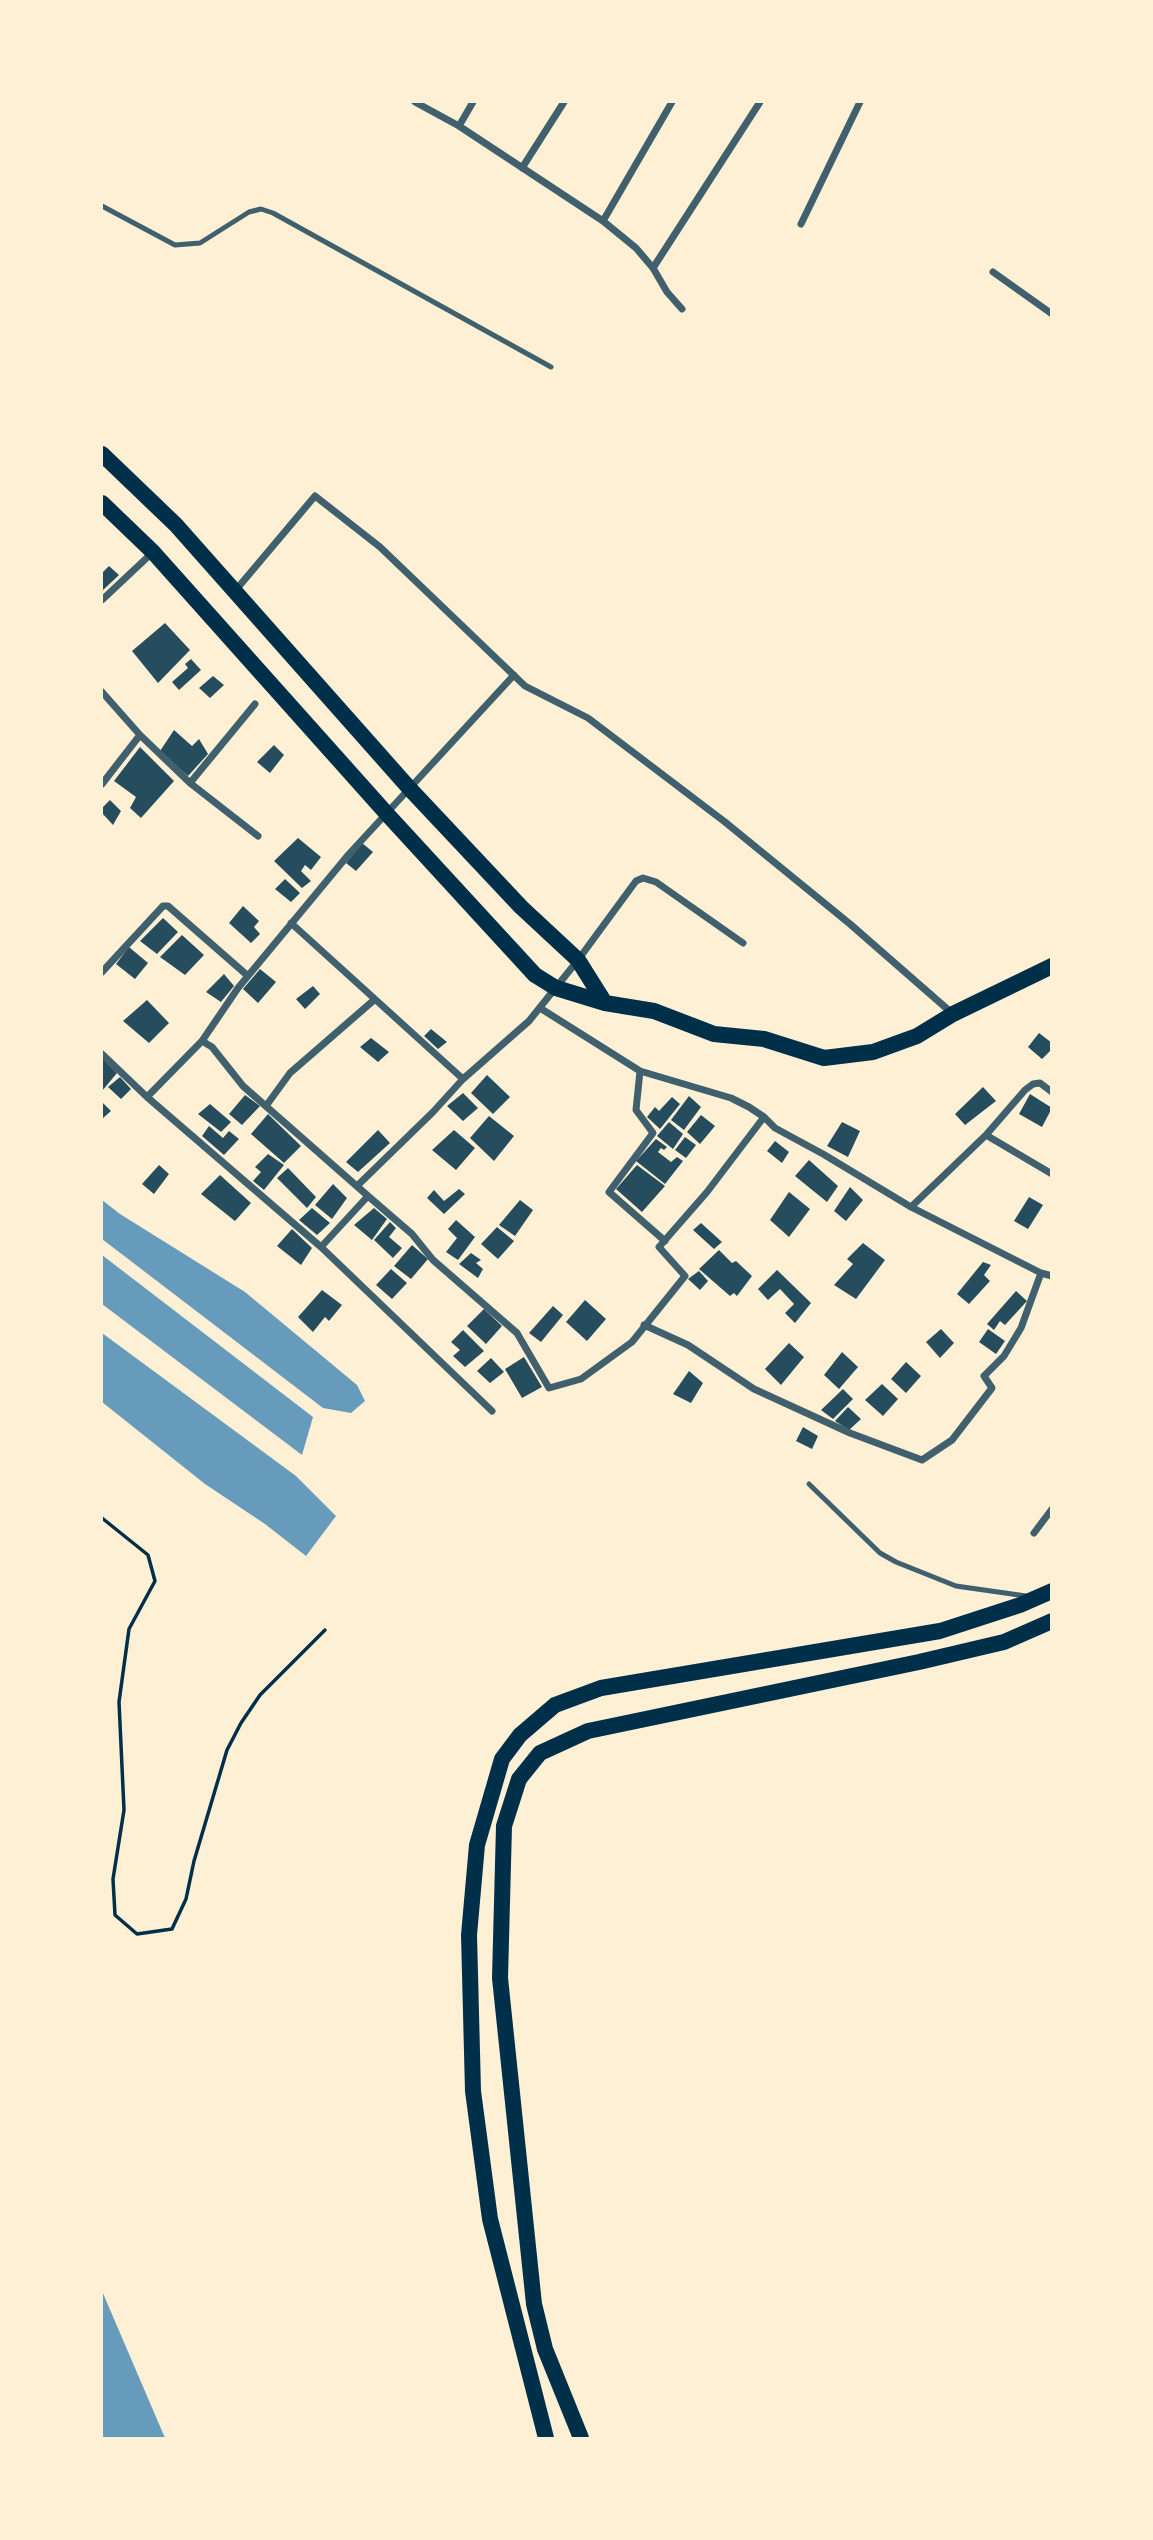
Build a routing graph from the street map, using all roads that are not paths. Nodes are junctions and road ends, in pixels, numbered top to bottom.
1 (415, 102) edge
2 (473, 102) edge
3 (564, 102) edge
4 (672, 102) edge
5 (760, 102) edge
6 (860, 102) edge
7 (459, 126) junction
8 (522, 168) junction
9 (102, 206) edge
10 (603, 221) junction
11 (801, 224) dead end
12 (653, 268) junction
13 (993, 272) dead end
14 (682, 309) dead end
15 (1052, 314) edge
16 (551, 367) dead end
17 (102, 454) edge
18 (102, 503) edge
19 (153, 552) junction
20 (235, 590) junction
21 (102, 600) edge
22 (514, 675) junction
23 (102, 692) edge
24 (255, 704) dead end
25 (139, 735) junction
26 (190, 783) junction
27 (102, 784) edge
28 (410, 789) junction
29 (387, 814) junction
30 (258, 836) dead end
31 (291, 923) junction
32 (743, 943) dead end
33 (578, 960) junction
34 (1052, 966) edge
35 (102, 972) edge
36 (248, 976) junction
37 (556, 988) junction
38 (374, 1000) junction
39 (605, 1003) junction
40 (540, 1008) junction
41 (954, 1014) junction
42 (202, 1041) junction
43 (102, 1054) edge
44 (640, 1071) junction
45 (463, 1079) junction
46 (1052, 1092) edge
47 (147, 1097) junction
48 (266, 1106) junction
49 (764, 1117) junction
50 (986, 1135) junction
51 (1052, 1174) edge
52 (357, 1186) junction
53 (368, 1196) junction
54 (911, 1207) junction
55 (664, 1241) junction
56 (321, 1247) junction
57 (1041, 1273) junction
58 (1052, 1276) edge
59 (644, 1325) junction
60 (492, 1411) dead end
61 (809, 1484) dead end
62 (1052, 1509) edge
63 (1034, 1533) dead end
64 (1052, 1591) edge
65 (1035, 1598) junction
66 (1052, 1621) edge
67 (469, 1935) junction
68 (501, 1936) junction
69 (546, 2438) edge
70 (580, 2438) edge

1 - 7 street
2 - 7 street
3 - 8 street
4 - 10 street
5 - 12 street
6 - 11 street
7 - 8 street
8 - 10 street
9 - 16 lane
10 - 12 street
12 - 14 street
13 - 15 street
17 - 20 main road
18 - 19 main road
19 - 21 street
19 - 29 main road
20 - 22 street
20 - 28 main road
22 - 28 street
22 - 41 street
23 - 25 street
24 - 26 street
25 - 26 street
25 - 27 street
26 - 30 street
28 - 29 street
28 - 33 main road
29 - 31 street
29 - 37 main road
31 - 36 street
31 - 38 street
32 - 33 street
33 - 37 street
33 - 39 main road
34 - 41 main road
35 - 36 street
36 - 42 street
37 - 39 main road
37 - 40 street
38 - 45 street
38 - 48 street
39 - 41 main road
40 - 44 street
40 - 45 street
42 - 47 street
42 - 48 street
43 - 47 street
44 - 49 street
44 - 55 street
45 - 52 street
46 - 50 street
47 - 56 street
48 - 52 street
49 - 54 street
49 - 55 street
50 - 51 street
50 - 54 street
52 - 53 street
53 - 56 street
53 - 59 street
54 - 57 street
55 - 59 street
56 - 60 street
57 - 58 street
57 - 59 street
61 - 65 lane
62 - 63 street
64 - 65 main road
65 - 67 main road
66 - 68 main road
67 - 68 main road
67 - 69 main road
68 - 70 main road

